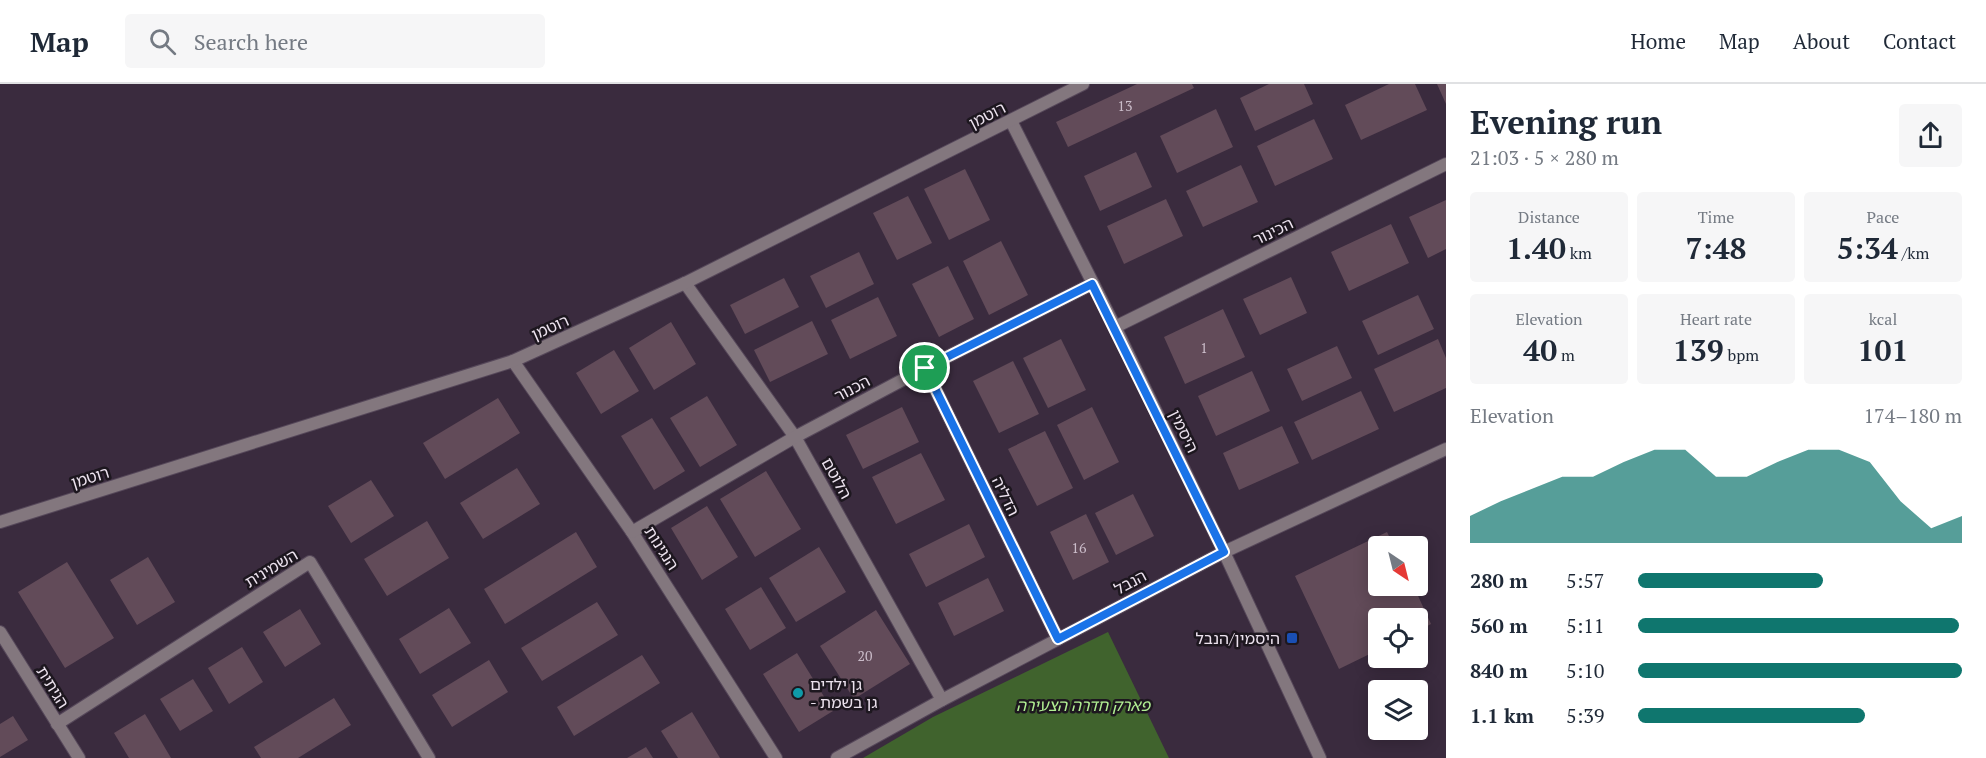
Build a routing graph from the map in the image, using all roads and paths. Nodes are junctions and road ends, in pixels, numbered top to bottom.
1 (1083, 84) edge
2 (1011, 121) junction
3 (1446, 164) edge
4 (686, 283) junction
5 (1092, 284) junction
6 (1115, 327) junction
7 (513, 361) junction
8 (925, 368) junction
9 (795, 437) junction
10 (1446, 449) edge
11 (0, 522) edge
12 (632, 532) junction
13 (1224, 552) junction
14 (0, 632) edge
15 (1058, 639) junction
16 (942, 700) junction
17 (57, 724) junction
18 (79, 758) edge
19 (429, 758) edge
20 (776, 758) edge
21 (837, 758) edge
22 (1320, 758) edge

1 - 2 street, רוטמן
2 - 4 street, רוטמן
2 - 5 street, היסמין
3 - 6 street, הכינור
4 - 7 street, רוטמן
4 - 9 street, הלוטם
5 - 6 street, היסמין
5 - 8 street, הכנור
6 - 13 street, היסמין
7 - 11 street, רוטמן
7 - 12 street, הנגינות
8 - 9 street, הכנור
8 - 15 street, הדליה
9 - 12 street, הכנור
9 - 16 street, הלוטם
10 - 13 street, הנבל
12 - 20 street, הנגינות
13 - 15 street, הנבל
13 - 22 street, היסמין
14 - 17 street, הגיתית
15 - 16 street, הנבל
16 - 21 street, הנבל
17 - 18 street, הגיתית
17 - 19 street, השמינית

